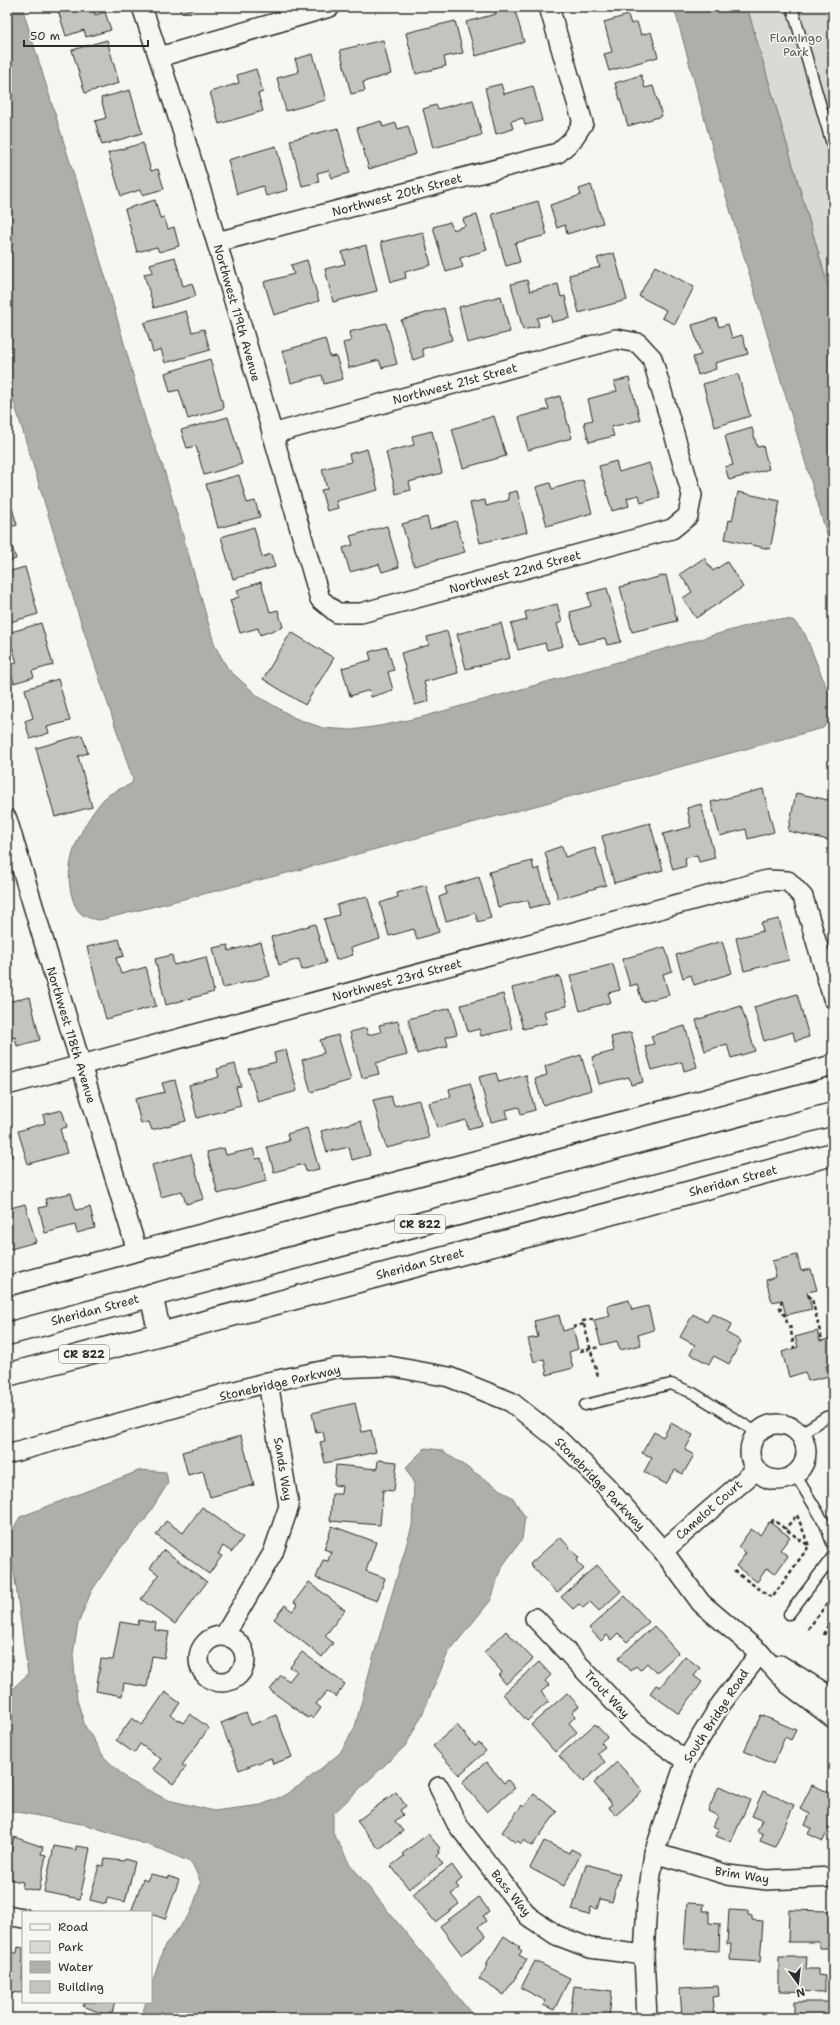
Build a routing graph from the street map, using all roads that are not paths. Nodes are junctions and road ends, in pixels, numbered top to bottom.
1 (142, 7) edge
2 (330, 7) edge
3 (549, 7) edge
4 (792, 7) edge
5 (159, 57) junction
6 (833, 148) edge
7 (216, 242) junction
8 (272, 434) junction
9 (688, 516) joint
10 (337, 613) joint
11 (7, 819) edge
12 (833, 998) edge
13 (831, 1064) edge
14 (80, 1065) junction
15 (7, 1085) edge
16 (833, 1114) edge
17 (833, 1154) edge
18 (137, 1251) junction
19 (7, 1286) edge
20 (151, 1295) junction
21 (7, 1334) edge
22 (160, 1334) junction
23 (7, 1375) edge
24 (268, 1382) junction
25 (585, 1405) dead end
26 (833, 1415) edge
27 (758, 1433) junction
28 (800, 1434) junction
29 (7, 1454) edge
30 (756, 1470) junction
31 (795, 1474) junction
32 (833, 1546) edge
33 (663, 1551) junction
34 (833, 1556) edge
35 (789, 1614) dead end
36 (535, 1618) dead end
37 (224, 1636) dead end
38 (760, 1653) junction
39 (833, 1698) edge
40 (833, 1718) edge
41 (686, 1761) junction
42 (439, 1787) dead end
43 (654, 1853) junction
44 (833, 1877) edge
45 (7, 1915) edge
46 (22, 1918) edge
47 (644, 1955) junction
48 (647, 2018) edge

1 - 5 street, Northwest 119th Avenue
2 - 5 street
3 - 7 street, Northwest 20th Street
4 - 6 lane
5 - 7 street, Northwest 119th Avenue
7 - 8 street, Northwest 119th Avenue
8 - 9 street, Northwest 21st Street
8 - 10 street, Northwest 119th Avenue
9 - 10 street, Northwest 22nd Street
11 - 14 street, Northwest 118th Avenue
12 - 14 street, Northwest 23rd Street
13 - 18 street
14 - 15 street, Northwest 23rd Street
14 - 18 street, Northwest 118th Avenue
16 - 20 main road, Sheridan Street / CR 822
17 - 22 main road, Sheridan Street / CR 822
18 - 19 street
20 - 21 main road, Sheridan Street / CR 822
20 - 22 main road
22 - 23 main road, Sheridan Street / CR 822
24 - 29 street, Stonebridge Parkway
24 - 33 street, Stonebridge Parkway
24 - 37 street, Sands Way
25 - 27 lane
26 - 28 lane
27 - 28 street
27 - 30 street
28 - 31 street
30 - 31 street
30 - 33 street, Camelot Court
31 - 32 lane
33 - 38 street, Stonebridge Parkway
34 - 35 lane
36 - 41 street, Trout Way
38 - 39 street
38 - 40 street
38 - 41 street, South Bridge Road
41 - 43 street, South Bridge Road
42 - 47 street, Bass Way
43 - 44 street, Brim Way
43 - 47 street, South Bridge Road
45 - 46 street
47 - 48 street, South Bridge Road

